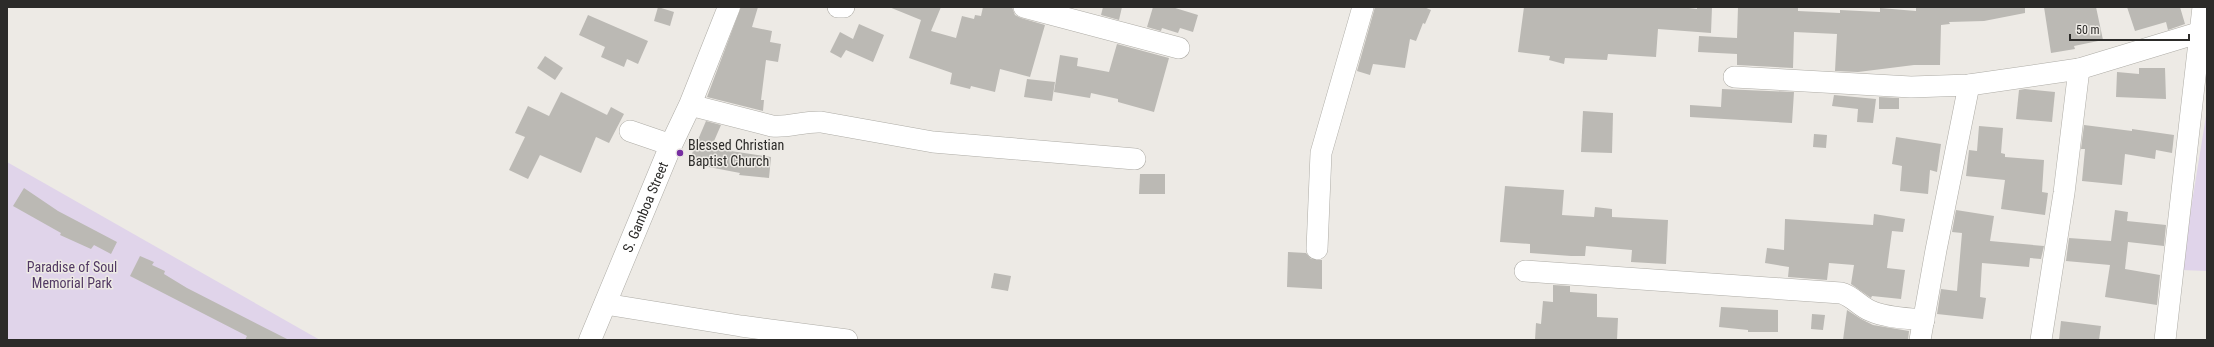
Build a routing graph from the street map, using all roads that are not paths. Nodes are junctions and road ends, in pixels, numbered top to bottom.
1 (729, 7) edge
2 (838, 7) edge
3 (844, 7) edge
4 (1024, 7) edge
5 (1363, 7) edge
6 (2203, 7) edge
7 (2201, 32) junction
8 (1179, 48) dead end
9 (2079, 69) junction
10 (1734, 77) dead end
11 (1970, 86) junction
12 (690, 105) junction
13 (630, 131) dead end
14 (671, 145) junction
15 (1135, 159) dead end
16 (1317, 249) dead end
17 (1525, 270) dead end
18 (605, 304) junction
19 (1922, 330) edge
20 (590, 340) edge
21 (847, 340) edge
22 (2041, 340) edge
23 (2165, 340) edge

1 - 12 main road, S. Gamboa Street
2 - 3 street
4 - 8 street
5 - 16 street
6 - 7 street
7 - 9 street
7 - 23 street
9 - 11 street
9 - 22 street
10 - 11 street
11 - 19 street
12 - 14 main road, S. Gamboa Street
12 - 15 street
13 - 14 street
14 - 18 main road, S. Gamboa Street
17 - 19 street
18 - 20 main road, S. Gamboa Street
18 - 21 street

